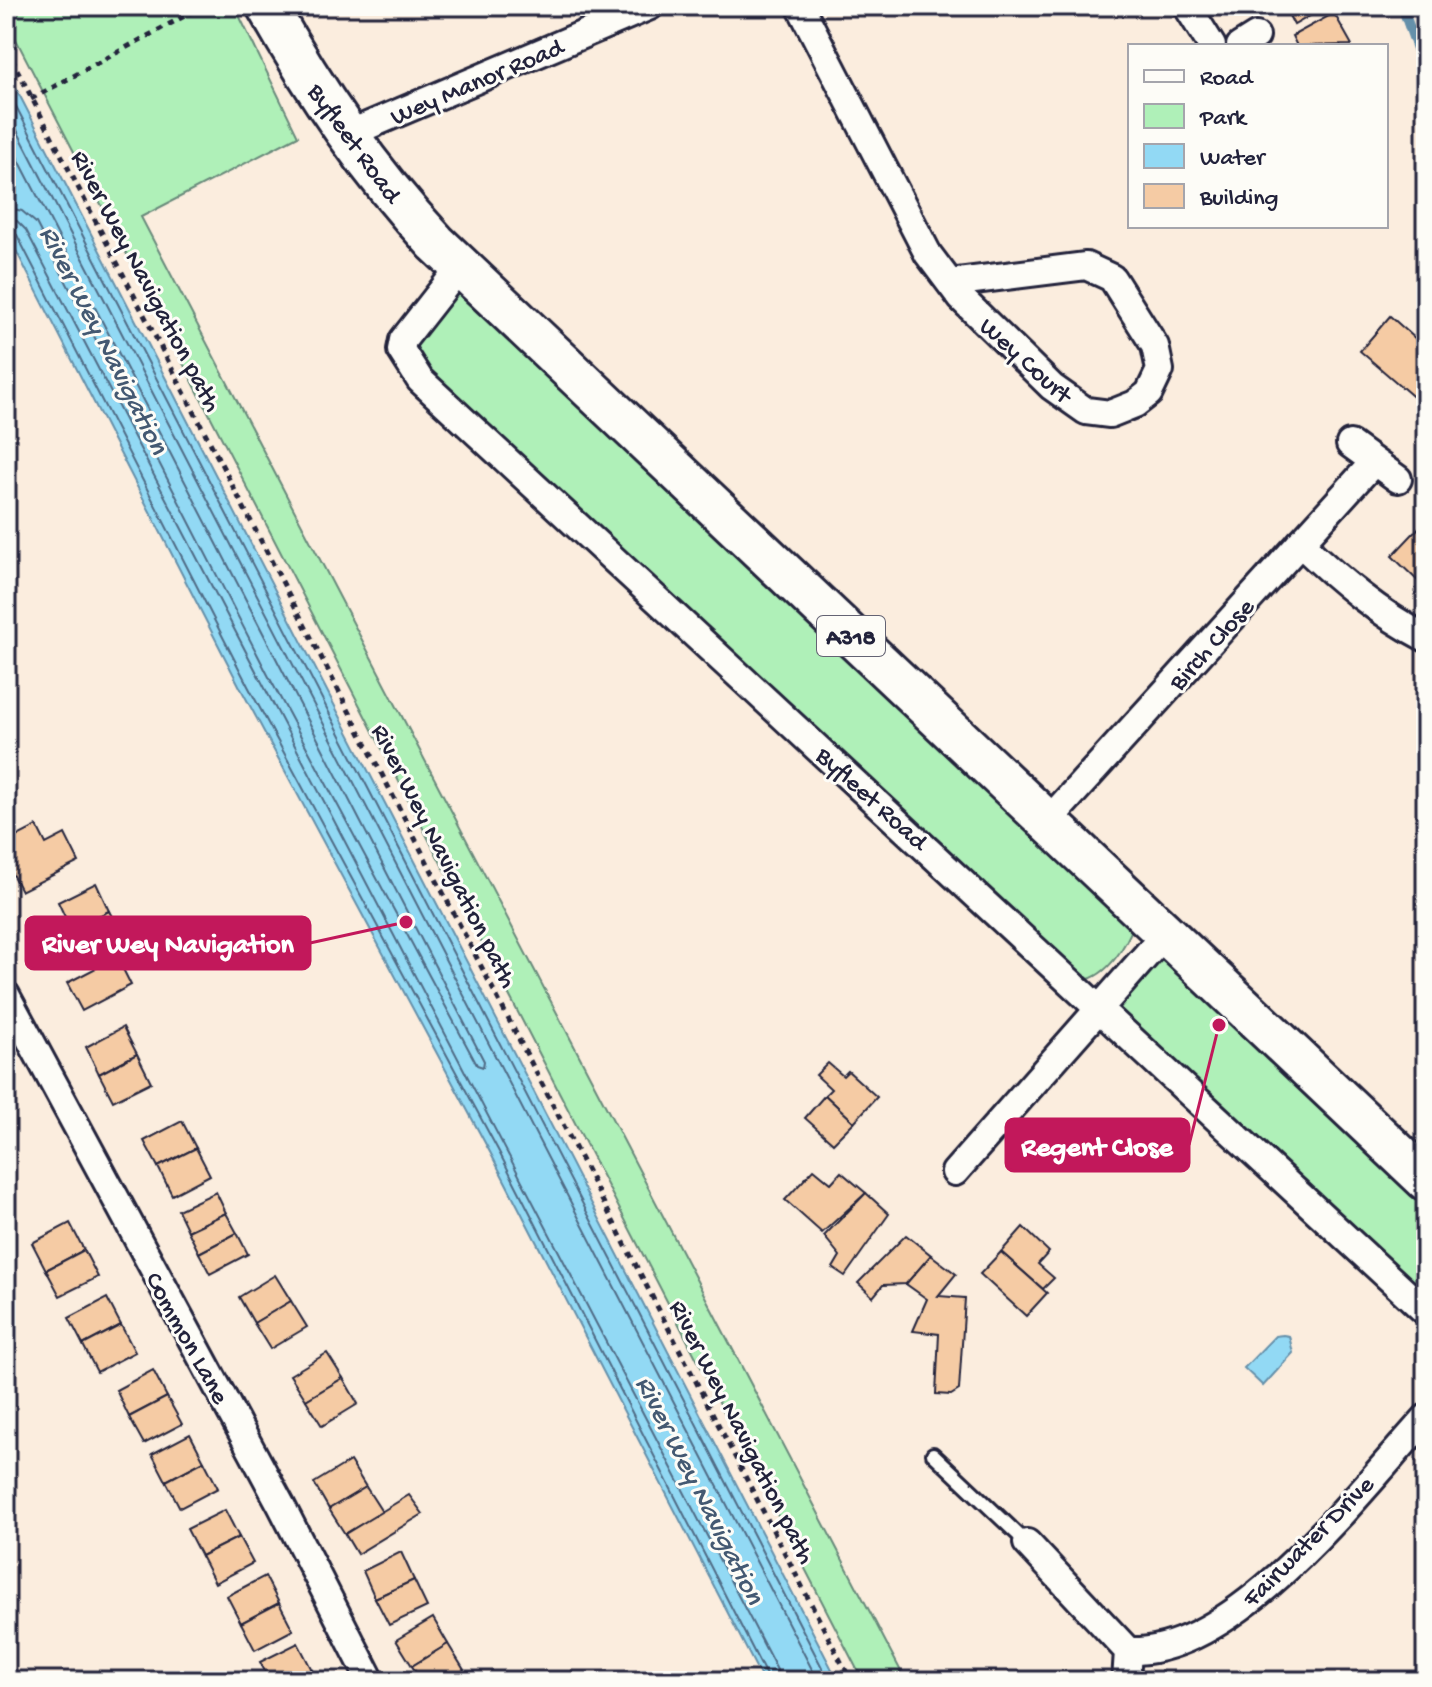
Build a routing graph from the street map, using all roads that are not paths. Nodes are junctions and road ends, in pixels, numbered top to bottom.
1 (267, 6) edge
2 (650, 6) edge
3 (800, 6) edge
4 (1187, 6) edge
5 (1211, 44) edge
6 (346, 135) junction
7 (461, 266) junction
8 (950, 283) junction
9 (1350, 444) dead end
10 (1373, 463) junction
11 (1398, 479) dead end
12 (1300, 543) junction
13 (1426, 638) edge
14 (1047, 822) junction
15 (1165, 934) junction
16 (6, 995) edge
17 (1100, 1008) junction
18 (955, 1172) dead end
19 (1426, 1180) edge
20 (1426, 1312) edge
21 (1426, 1418) edge
22 (933, 1454) dead end
23 (1027, 1543) joint
24 (1128, 1651) junction
25 (371, 1681) edge
26 (1126, 1681) edge

1 - 6 main road, Byfleet Road / A318
2 - 6 street, Wey Manor Road
3 - 8 street, Wey Court
4 - 5 street
6 - 7 main road, Byfleet Road / A318
7 - 14 main road, Byfleet Road / A318
7 - 17 street, Byfleet Road
8 - 8 street, Wey Court
9 - 10 street
10 - 11 street
10 - 12 street, Birch Close
12 - 13 street
12 - 14 street, Birch Close
14 - 15 main road, Byfleet Road / A318
15 - 17 street
15 - 19 main road, Byfleet Road / A318
16 - 25 street, Common Lane
17 - 18 street
17 - 20 street, Byfleet Road
21 - 24 street, Fairwater Drive
22 - 23 lane
23 - 24 street
24 - 26 street

